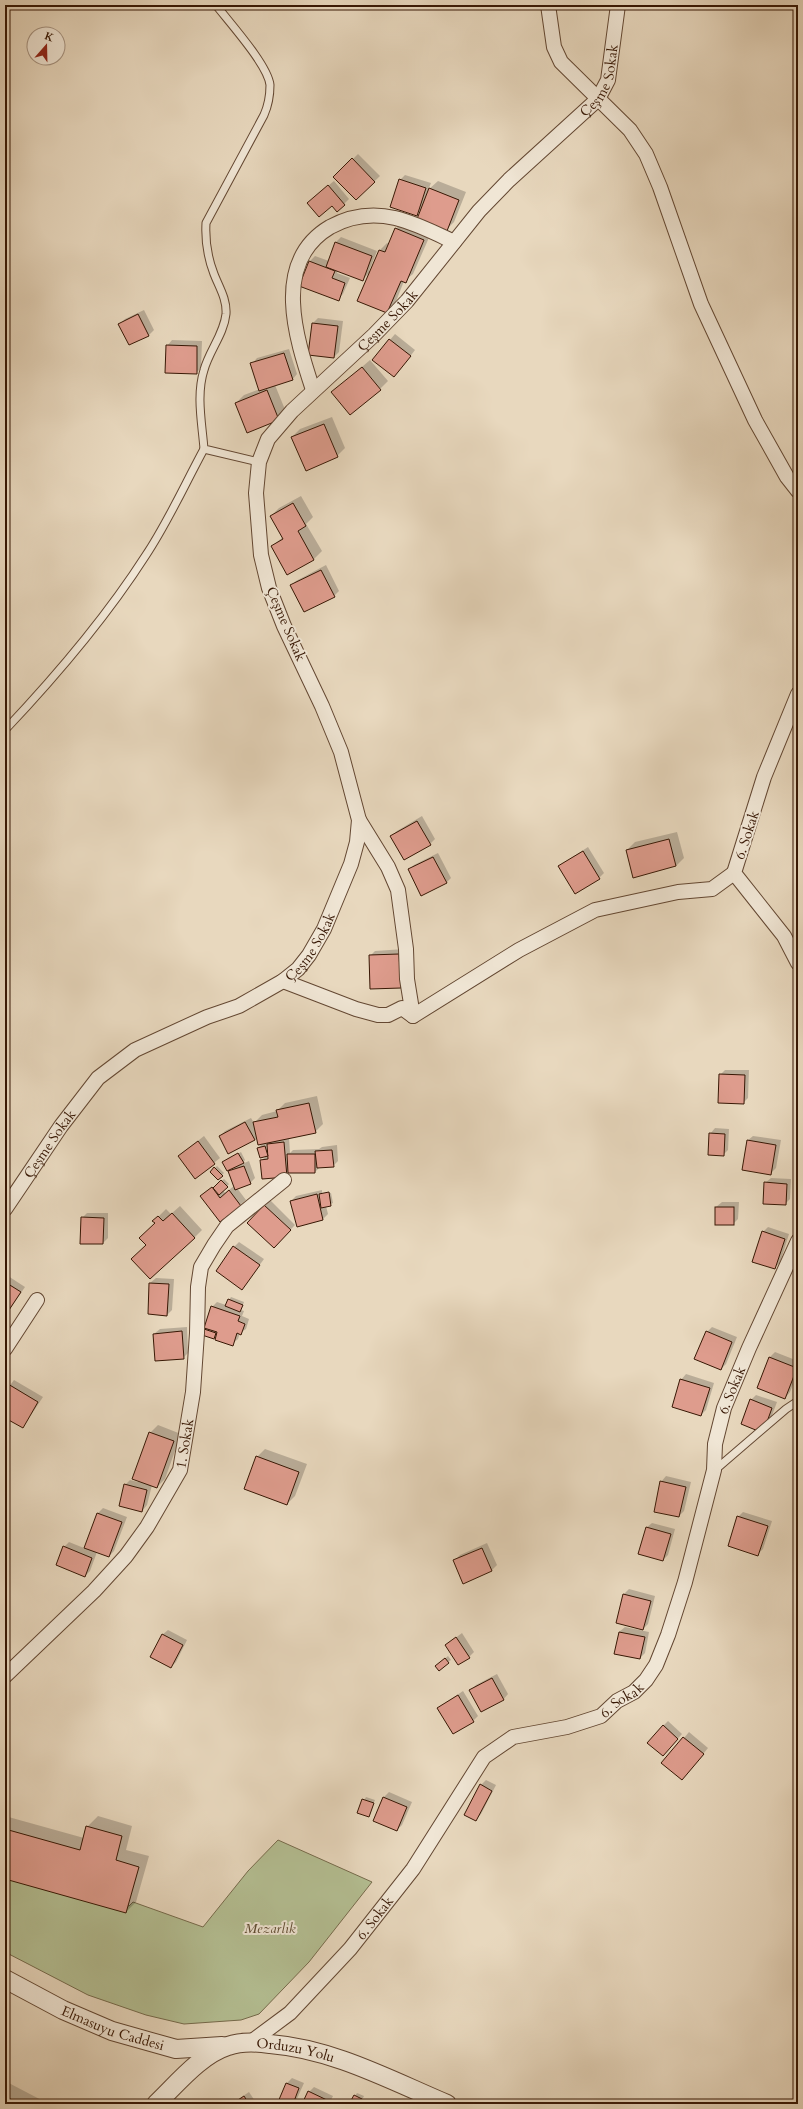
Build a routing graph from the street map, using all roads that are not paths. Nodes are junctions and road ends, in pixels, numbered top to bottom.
1 (216, 5) edge
2 (548, 5) edge
3 (618, 5) edge
4 (598, 99) junction
5 (454, 242) junction
6 (313, 390) junction
7 (204, 448) junction
8 (259, 462) junction
9 (798, 491) edge
10 (798, 694) edge
11 (5, 730) edge
12 (359, 820) junction
13 (734, 874) junction
14 (798, 963) edge
15 (284, 981) junction
16 (413, 1016) junction
17 (284, 1180) dead end
18 (5, 1209) edge
19 (798, 1241) edge
20 (37, 1300) dead end
21 (5, 1349) edge
22 (798, 1401) edge
23 (714, 1470) junction
24 (5, 1676) edge
25 (5, 1979) edge
26 (251, 2042) junction
27 (228, 2046) junction
28 (156, 2104) edge
29 (447, 2104) edge

1 - 7 lane
2 - 4 street
3 - 4 street, Çeşme Sokak
4 - 5 street, Çeşme Sokak
4 - 9 street
5 - 6 street, Çeşme Sokak
5 - 6 street
6 - 8 street, Çeşme Sokak
7 - 8 lane
7 - 11 lane
8 - 12 street, Çeşme Sokak
10 - 13 street, 6. Sokak
12 - 15 street, Çeşme Sokak
12 - 16 street
13 - 14 street, 6. Sokak
13 - 16 street
15 - 16 street
15 - 18 street, Çeşme Sokak
17 - 24 street, 1. Sokak
19 - 23 street, 6. Sokak
20 - 21 street
22 - 23 lane
23 - 26 street, 6. Sokak
25 - 27 street, Elmasuyu Caddesi
26 - 27 street, Orduzu Yolu
26 - 29 street, Orduzu Yolu
27 - 28 street, Orduzu Yolu

